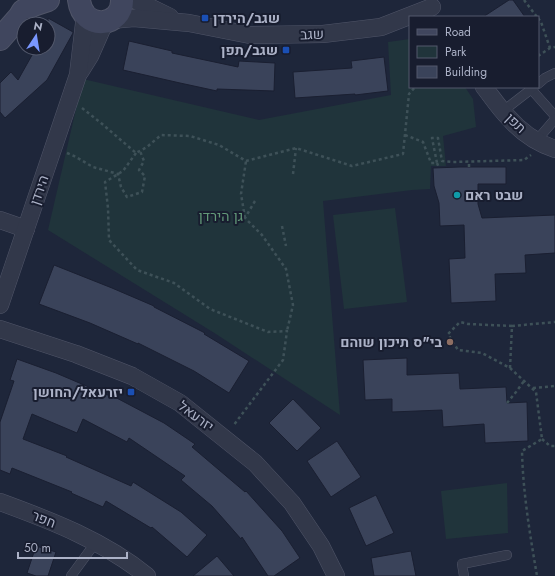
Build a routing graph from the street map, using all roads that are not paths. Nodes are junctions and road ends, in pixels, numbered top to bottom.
1 (48, 0) edge
2 (122, 0) edge
3 (135, 0) edge
4 (433, 8) edge
5 (93, 14) edge
6 (20, 16) joint
7 (411, 16) edge
8 (409, 17) edge
9 (16, 21) edge
10 (189, 23) junction
11 (0, 39) edge
12 (555, 73) edge
13 (539, 83) edge
14 (485, 88) edge
15 (533, 88) edge
16 (535, 88) edge
17 (503, 111) junction
18 (555, 116) edge
19 (555, 120) edge
20 (546, 145) edge
21 (0, 220) edge
22 (26, 229) junction
23 (0, 305) edge
24 (0, 329) edge
25 (0, 502) edge
26 (96, 542) junction
27 (507, 555) dead end
28 (71, 576) edge
29 (147, 576) edge
30 (336, 576) edge
31 (464, 576) edge

1 - 6 street
2 - 5 street
3 - 10 street, שגב
4 - 7 street, שגב
5 - 6 street
5 - 10 street, שגב
5 - 22 street, הירדן
8 - 10 street, שגב
9 - 11 street
12 - 13 lane
14 - 17 street, תפן
15 - 17 lane
16 - 18 lane
17 - 20 street, תפן
19 - 20 lane
21 - 22 street
22 - 23 street, הירדן
24 - 30 street, יזרעאל
25 - 26 street, חפר
26 - 28 lane
26 - 29 street, חפר
27 - 31 lane

